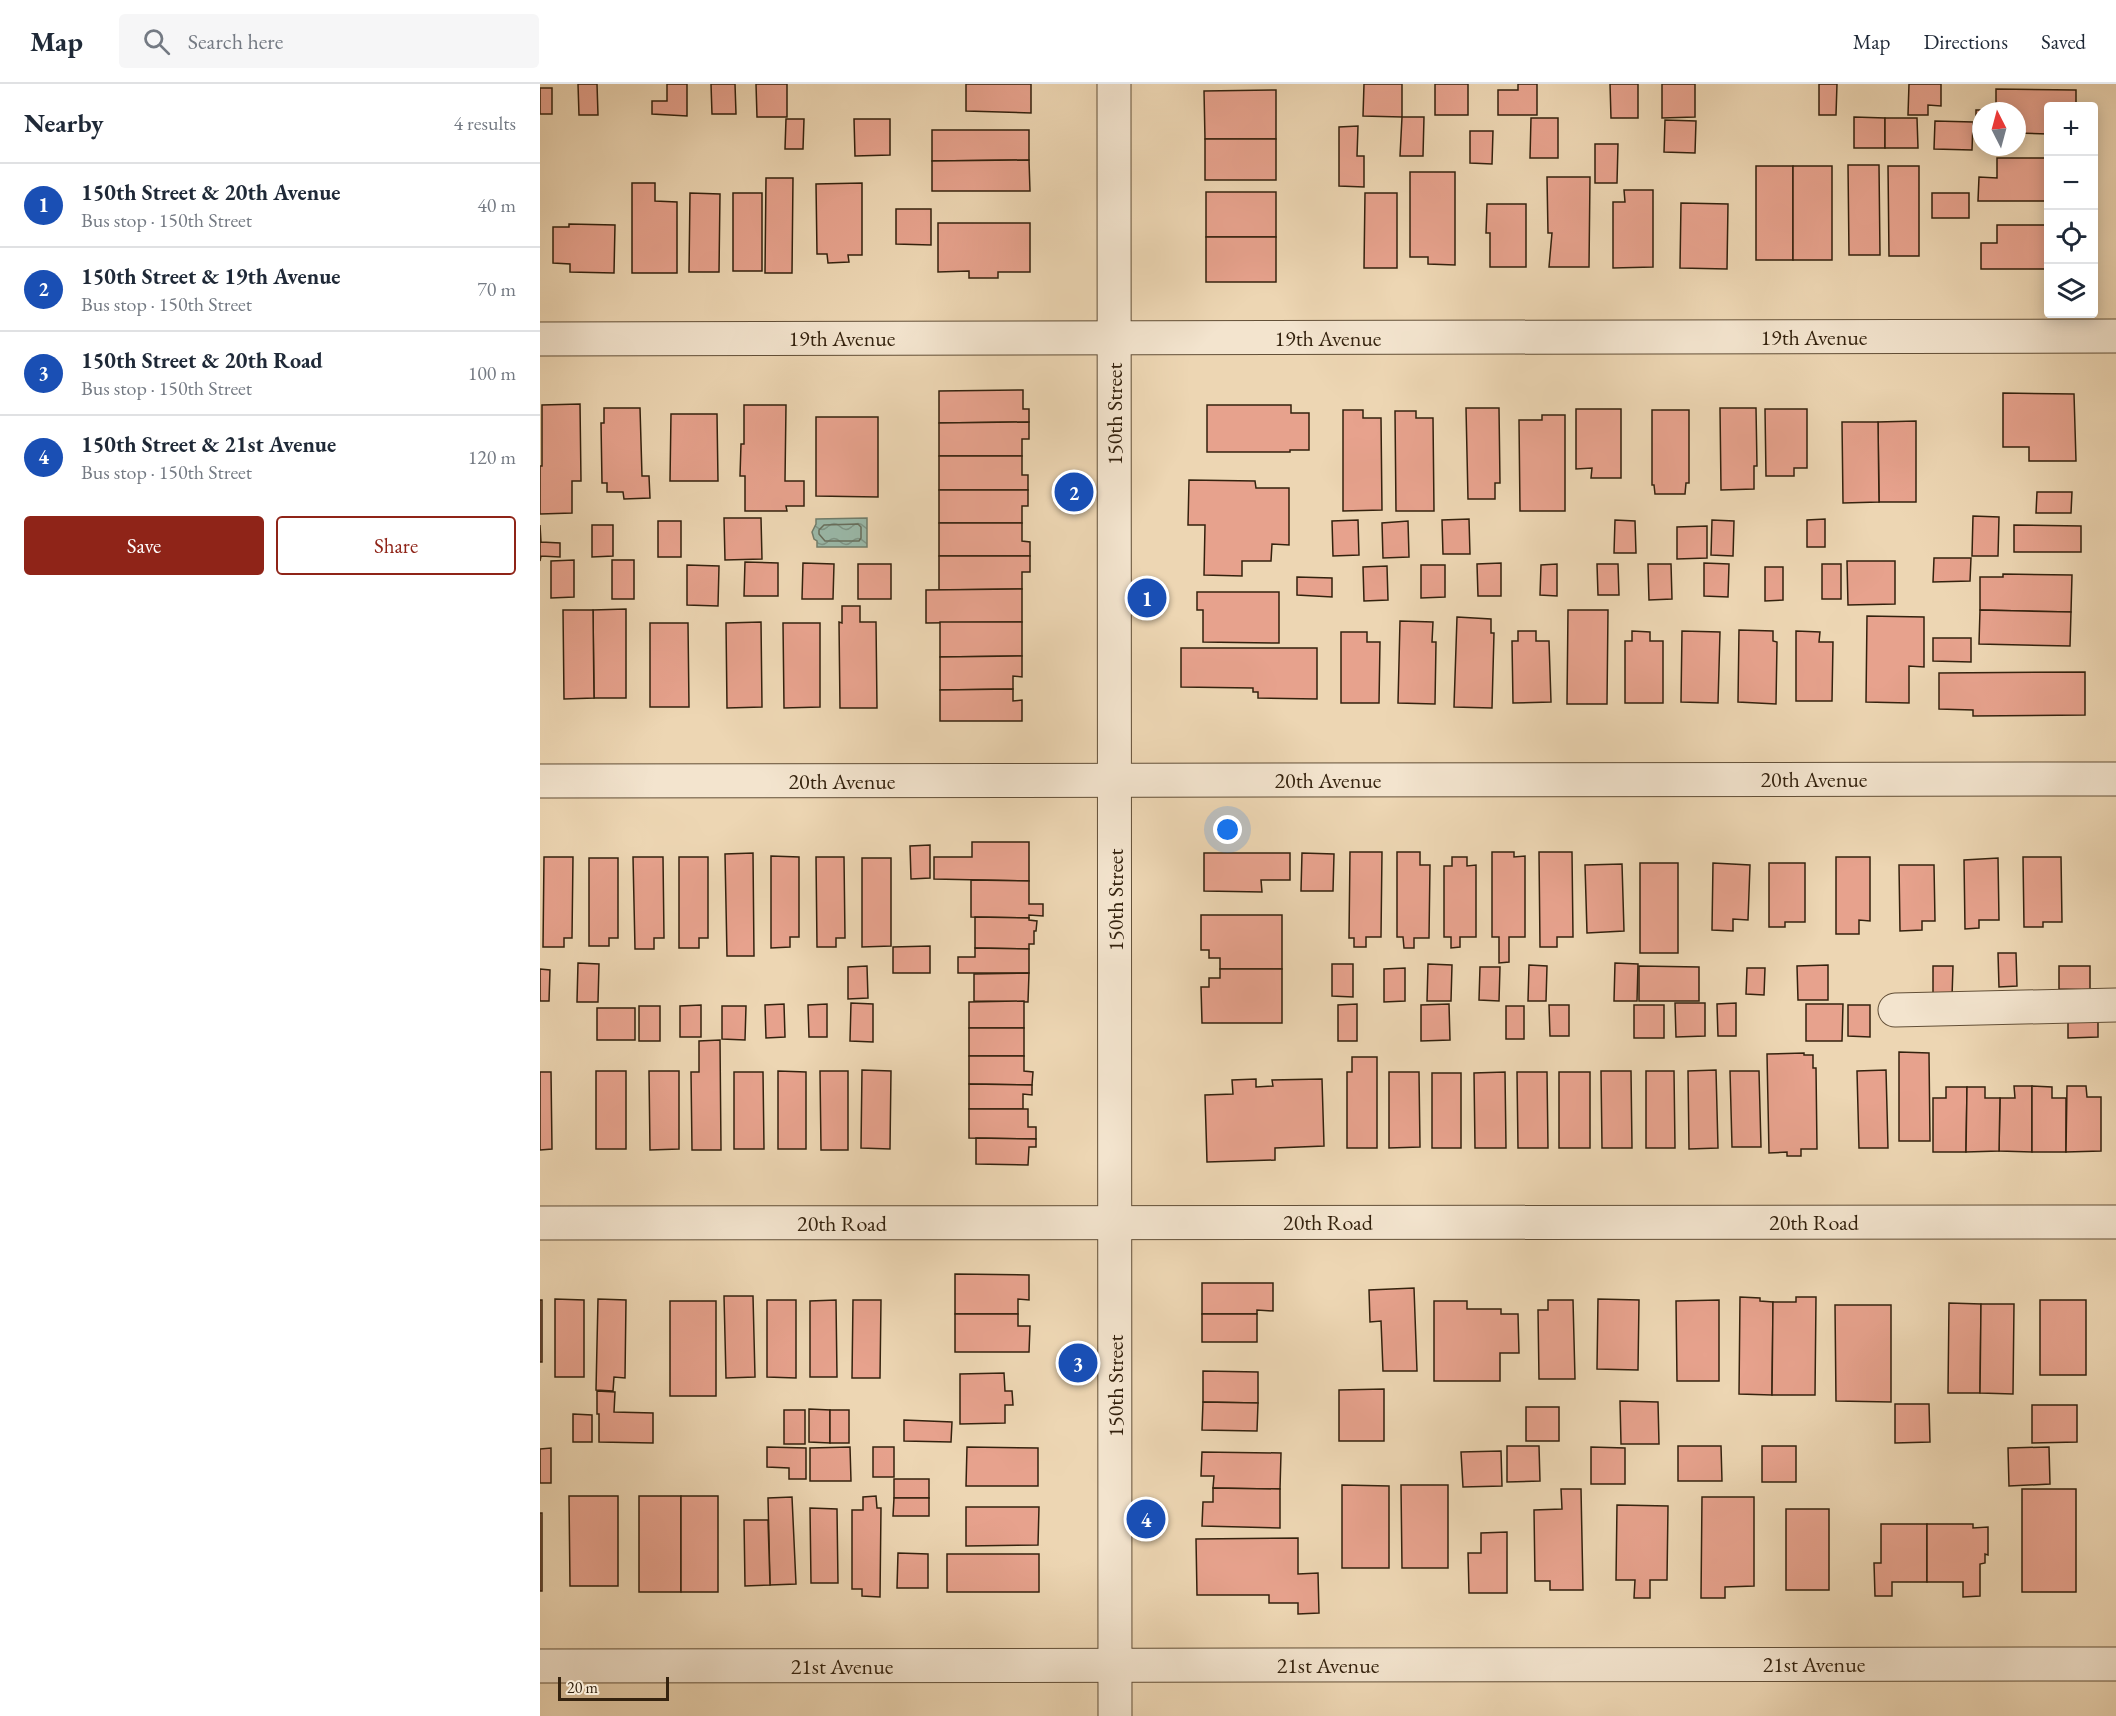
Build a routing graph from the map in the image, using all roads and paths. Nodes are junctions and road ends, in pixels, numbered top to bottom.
1 (1113, 84) edge
2 (2116, 336) edge
3 (1114, 338) junction
4 (540, 339) edge
5 (2116, 779) edge
6 (1114, 780) junction
7 (540, 781) edge
8 (2116, 1005) edge
9 (1895, 1010) dead end
10 (2116, 1222) edge
11 (540, 1223) edge
12 (1114, 1223) junction
13 (2116, 1664) edge
14 (1115, 1665) junction
15 (540, 1666) edge
16 (1116, 1716) edge

1 - 3 street, 150th Street
2 - 3 street, 19th Avenue
3 - 4 street, 19th Avenue
3 - 6 street, 150th Street
5 - 6 street, 20th Avenue
6 - 7 street, 20th Avenue
6 - 12 street, 150th Street
8 - 9 street
10 - 12 street, 20th Road
11 - 12 street, 20th Road
12 - 14 street, 150th Street
13 - 14 street, 21st Avenue
14 - 15 street, 21st Avenue
14 - 16 street, 150th Street

